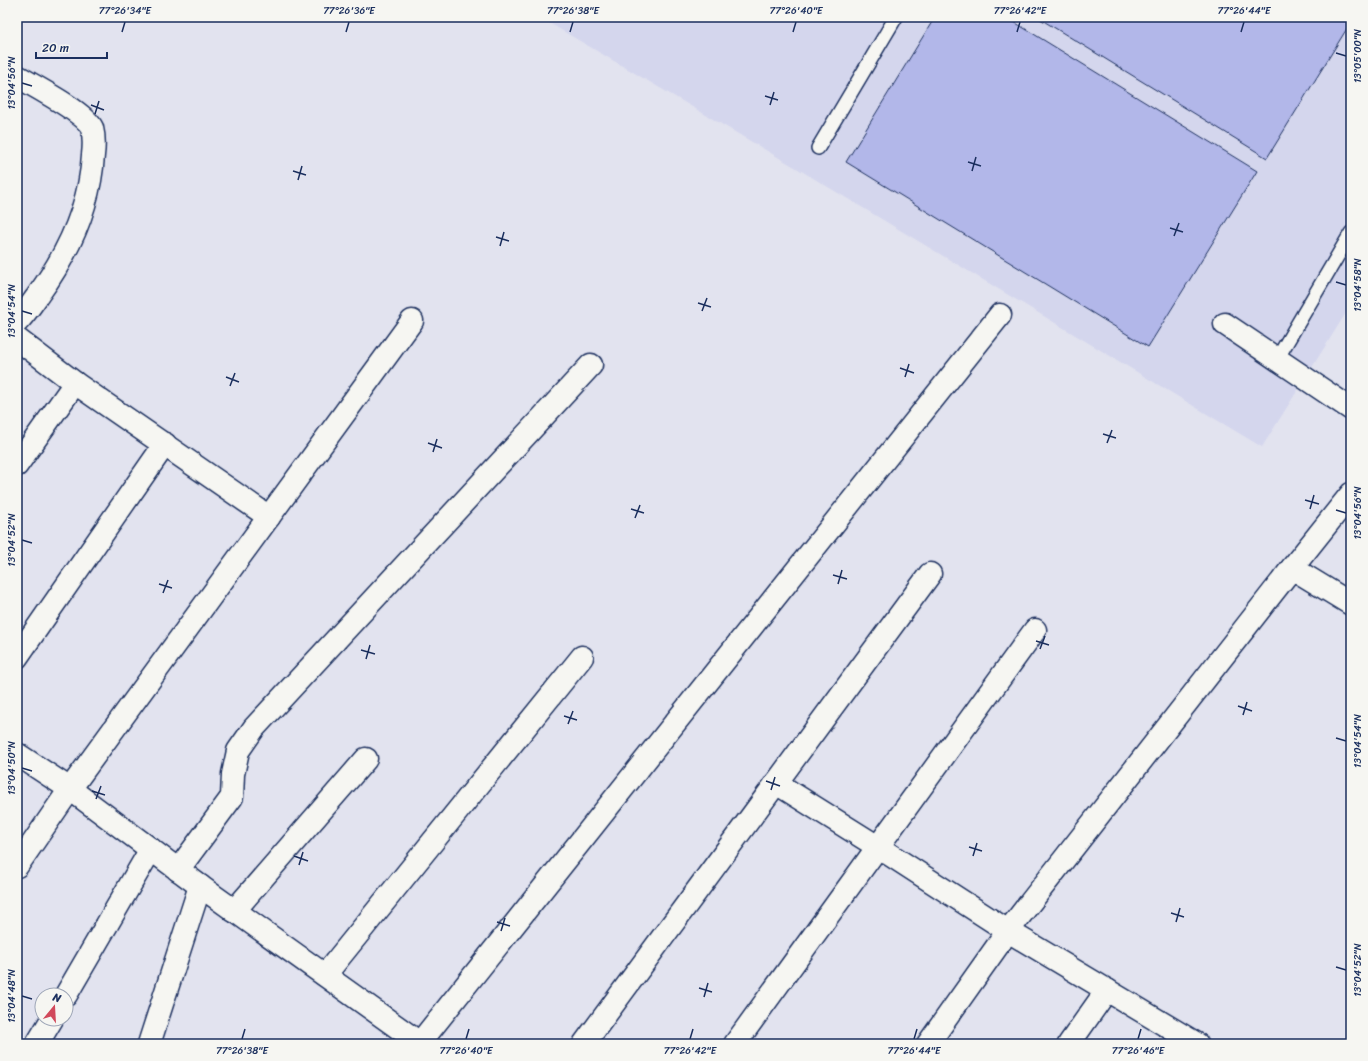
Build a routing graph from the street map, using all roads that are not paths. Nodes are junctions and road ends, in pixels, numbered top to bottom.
1 (896, 17) edge
2 (17, 76) edge
3 (818, 148) dead end
4 (1351, 233) edge
5 (1000, 315) dead end
6 (412, 321) dead end
7 (17, 322) edge
8 (1225, 324) dead end
9 (17, 339) edge
10 (1277, 359) junction
11 (591, 365) dead end
12 (75, 383) junction
13 (1351, 409) edge
14 (165, 444) junction
15 (17, 465) edge
16 (1351, 494) edge
17 (269, 517) junction
18 (1292, 568) junction
19 (930, 574) dead end
20 (1351, 604) edge
21 (1035, 630) dead end
22 (17, 657) edge
23 (582, 657) dead end
24 (17, 754) edge
25 (366, 759) dead end
26 (776, 783) junction
27 (70, 789) junction
28 (878, 846) junction
29 (150, 849) junction
30 (17, 866) edge
31 (178, 870) junction
32 (200, 886) junction
33 (234, 911) junction
34 (1008, 931) junction
35 (325, 975) junction
36 (71, 987) edge
37 (1107, 990) junction
38 (47, 1027) edge
39 (37, 1044) edge
40 (149, 1044) edge
41 (420, 1044) edge
42 (584, 1044) edge
43 (735, 1044) edge
44 (928, 1044) edge
45 (1069, 1044) edge
46 (1196, 1044) edge

1 - 3 lane
2 - 7 street
4 - 10 lane
5 - 41 street
6 - 17 street
8 - 10 street
9 - 12 street
10 - 13 street
11 - 31 street
12 - 14 street
12 - 15 street
14 - 17 street
14 - 22 street
16 - 18 street
17 - 27 street
18 - 20 street
18 - 34 street
19 - 26 street
21 - 28 street
23 - 35 street
24 - 27 street
25 - 33 street
26 - 28 street
26 - 42 street
27 - 29 street
27 - 30 street
28 - 34 street
28 - 43 street
29 - 31 street
29 - 36 street
31 - 32 street
32 - 33 street
32 - 40 street
33 - 35 street
34 - 37 street
34 - 44 street
35 - 41 street
37 - 45 street
37 - 46 street
38 - 39 street

